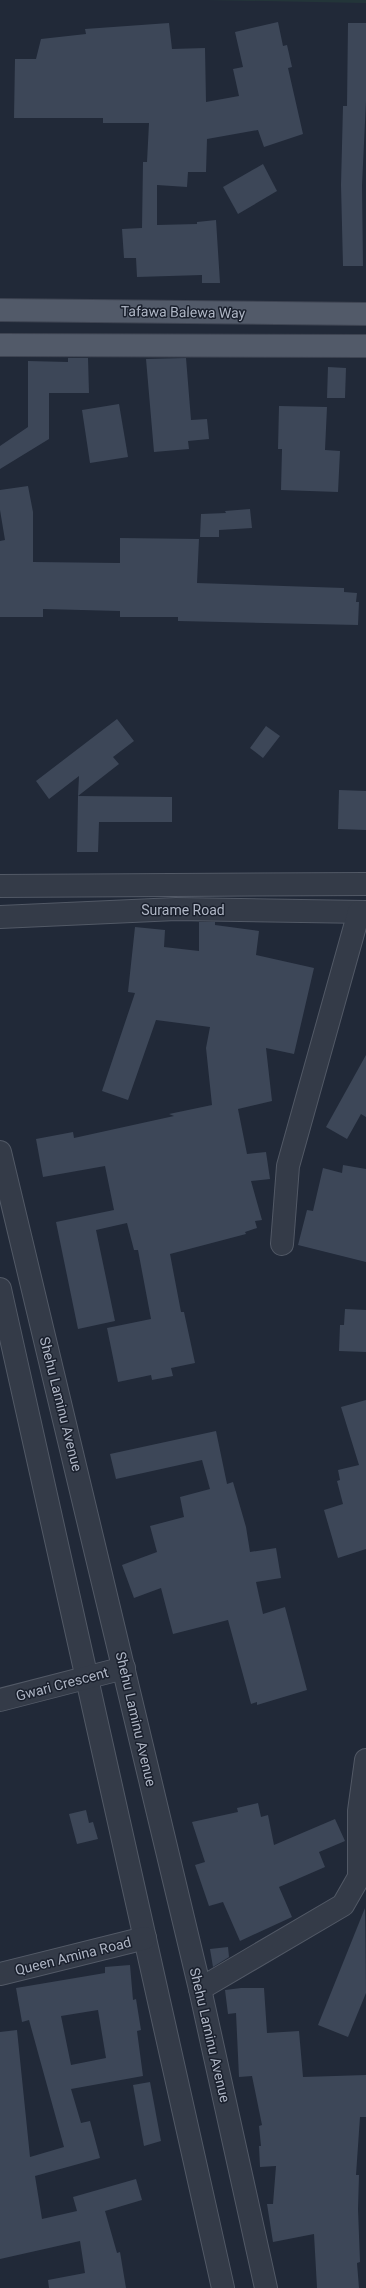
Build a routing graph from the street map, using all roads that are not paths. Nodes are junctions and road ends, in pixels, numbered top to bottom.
1 (0, 310) edge
2 (366, 314) edge
3 (0, 345) edge
4 (366, 346) edge
5 (366, 884) edge
6 (0, 886) edge
7 (363, 912) edge
8 (0, 917) edge
9 (0, 1152) edge
10 (282, 1244) dead end
11 (0, 1289) edge
12 (124, 1668) junction
13 (87, 1678) junction
14 (0, 1700) edge
15 (366, 1760) edge
16 (145, 1938) junction
17 (0, 1974) edge
18 (200, 1989) junction
19 (223, 2288) edge
20 (266, 2288) edge

1 - 2 main road, Tafawa Balewa Way
3 - 4 main road
5 - 6 street, Surame Road
7 - 8 street, Surame Road
7 - 10 street
9 - 12 street, Shehu Laminu Avenue
11 - 13 street
12 - 13 street, Gwari Crescent
12 - 18 street, Shehu Laminu Avenue
13 - 14 street, Gwari Crescent
13 - 16 street
15 - 18 street
16 - 17 street, Queen Amina Road
16 - 19 street
18 - 20 street, Shehu Laminu Avenue

